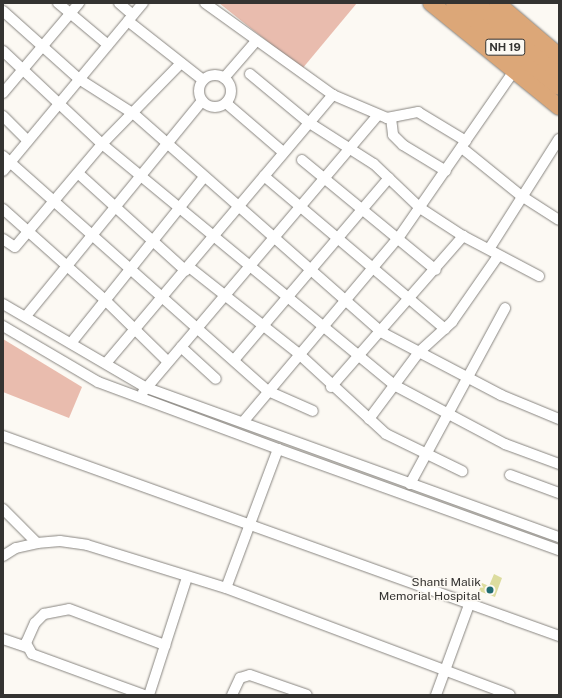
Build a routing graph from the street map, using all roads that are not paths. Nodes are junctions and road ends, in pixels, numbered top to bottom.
1 (58, 3) edge
2 (79, 3) edge
3 (119, 3) edge
4 (143, 3) edge
5 (205, 3) edge
6 (431, 3) edge
7 (454, 3) edge
8 (474, 3) edge
9 (497, 3) edge
10 (3, 11) edge
11 (70, 14) junction
12 (131, 18) junction
13 (256, 41) junction
14 (108, 45) junction
15 (44, 47) junction
16 (3, 52) edge
17 (559, 56) edge
18 (181, 62) junction
19 (23, 69) junction
20 (514, 71) junction
21 (559, 71) edge
22 (250, 74) dead end
23 (224, 78) junction
24 (79, 79) junction
25 (203, 80) junction
26 (559, 87) edge
27 (3, 93) edge
28 (333, 95) junction
29 (202, 101) junction
30 (226, 103) junction
31 (58, 104) junction
32 (559, 106) edge
33 (134, 114) junction
34 (3, 116) edge
35 (377, 116) junction
36 (392, 118) junction
37 (308, 122) junction
38 (559, 139) edge
39 (28, 141) junction
40 (167, 143) junction
41 (102, 144) junction
42 (464, 144) junction
43 (350, 149) junction
44 (283, 152) junction
45 (7, 159) edge
46 (302, 160) dead end
47 (3, 171) edge
48 (446, 171) junction
49 (79, 174) junction
50 (141, 175) junction
51 (264, 176) junction
52 (204, 177) junction
53 (389, 178) junction
54 (324, 179) junction
55 (520, 195) junction
56 (53, 202) junction
57 (115, 206) junction
58 (180, 206) junction
59 (301, 207) junction
60 (238, 208) junction
61 (362, 208) junction
62 (420, 208) junction
63 (3, 209) edge
64 (559, 220) edge
65 (28, 233) junction
66 (92, 235) junction
67 (463, 236) junction
68 (214, 237) junction
69 (399, 237) junction
70 (3, 239) edge
71 (274, 239) junction
72 (336, 239) junction
73 (153, 241) junction
74 (491, 246) dead end
75 (498, 256) junction
76 (251, 265) junction
77 (373, 267) junction
78 (65, 268) junction
79 (187, 269) junction
80 (310, 270) junction
81 (436, 270) junction
82 (129, 271) junction
83 (539, 276) dead end
84 (225, 296) junction
85 (287, 296) junction
86 (163, 298) junction
87 (410, 299) junction
88 (106, 300) junction
89 (345, 300) junction
90 (3, 304) edge
91 (505, 308) dead end
92 (26, 316) junction
93 (3, 326) edge
94 (261, 326) junction
95 (323, 326) junction
96 (445, 329) junction
97 (136, 330) junction
98 (196, 330) junction
99 (381, 332) junction
100 (71, 343) junction
101 (181, 347) junction
102 (419, 352) junction
103 (299, 354) junction
104 (359, 357) junction
105 (234, 360) junction
106 (107, 362) junction
107 (168, 362) junction
108 (468, 377) junction
109 (216, 379) dead end
110 (394, 385) junction
111 (331, 387) junction
112 (147, 388) junction
113 (268, 391) junction
114 (138, 397) junction
115 (312, 411) dead end
116 (448, 413) junction
117 (369, 419) junction
118 (559, 419) edge
119 (243, 422) junction
120 (3, 436) edge
121 (278, 449) junction
122 (427, 452) junction
123 (559, 464) edge
124 (462, 471) dead end
125 (510, 475) dead end
126 (410, 484) junction
127 (559, 493) edge
128 (3, 509) edge
129 (249, 526) junction
130 (559, 538) edge
131 (37, 543) junction
132 (559, 550) edge
133 (3, 556) edge
134 (187, 577) junction
135 (226, 588) junction
136 (468, 605) junction
137 (559, 636) edge
138 (3, 639) edge
139 (165, 645) junction
140 (26, 647) junction
141 (445, 670) junction
142 (144, 695) edge
143 (149, 695) edge
144 (232, 695) edge
145 (307, 695) edge
146 (436, 695) edge
147 (510, 695) edge

1 - 11 street
2 - 11 street
3 - 12 street
4 - 12 street
5 - 13 street
6 - 20 highway
7 - 26 highway, NH 19
8 - 21 highway
9 - 17 highway
10 - 15 street
11 - 14 street
11 - 15 street
12 - 14 street
12 - 18 street
13 - 23 street
13 - 28 street
14 - 24 street
15 - 19 street
15 - 24 street
16 - 19 street
18 - 25 street
18 - 33 street
19 - 27 street
19 - 31 street
20 - 32 highway
20 - 42 street
22 - 37 street
23 - 25 street
23 - 30 street
24 - 31 street
24 - 33 street
25 - 29 street
28 - 35 street
28 - 37 street
29 - 30 street
29 - 40 street
30 - 44 street
31 - 39 street
31 - 41 street
33 - 40 street
33 - 41 street
34 - 39 street
35 - 36 street
35 - 43 street
36 - 42 street
36 - 48 street
37 - 43 street
37 - 44 street
38 - 55 street
39 - 45 street
40 - 50 street
40 - 52 street
41 - 49 street
41 - 50 street
42 - 48 street
42 - 55 street
43 - 53 street
43 - 54 street
44 - 51 street
45 - 47 street
45 - 56 street
46 - 54 street
48 - 62 street
49 - 56 street
49 - 57 street
50 - 57 street
50 - 58 street
51 - 59 street
51 - 60 street
52 - 58 street
52 - 60 street
53 - 61 street
53 - 62 street
54 - 59 street
54 - 61 street
55 - 64 street
55 - 74 street
56 - 65 street
56 - 66 street
57 - 66 street
57 - 73 street
58 - 68 street
58 - 73 street
59 - 71 street
59 - 72 street
60 - 68 street
60 - 71 street
61 - 69 street
61 - 72 street
62 - 67 street
62 - 69 street
63 - 65 street
65 - 70 street
65 - 78 street
66 - 78 street
66 - 82 street
67 - 75 street
67 - 81 street
68 - 76 street
68 - 79 street
69 - 77 street
69 - 81 street
71 - 76 street
71 - 80 street
72 - 77 street
72 - 80 street
73 - 79 street
73 - 82 street
75 - 83 street
75 - 96 street
76 - 84 street
76 - 85 street
77 - 87 street
77 - 89 street
78 - 88 street
78 - 92 street
79 - 84 street
79 - 86 street
80 - 85 street
80 - 89 street
81 - 87 street
82 - 86 street
82 - 88 street
84 - 94 street
84 - 98 street
85 - 94 street
85 - 95 street
86 - 97 street
86 - 98 street
87 - 96 street
87 - 99 street
88 - 97 street
88 - 100 street
89 - 95 street
89 - 99 street
90 - 92 street
91 - 108 street
92 - 100 street
93 - 114 street
94 - 103 street
94 - 105 street
95 - 103 street
95 - 104 street
96 - 102 street
97 - 106 street
97 - 107 street
98 - 101 street
98 - 105 street
99 - 102 street
99 - 104 street
100 - 106 street
101 - 107 street
101 - 109 street
102 - 108 street
102 - 110 street
103 - 111 street
103 - 113 street
104 - 110 street
104 - 111 street
105 - 113 street
106 - 112 street
107 - 112 street
108 - 116 street
108 - 118 street
110 - 116 street
110 - 117 street
111 - 117 street
112 - 114 street
112 - 119 street
113 - 115 street
113 - 119 street
114 - 121 street
116 - 122 street
116 - 123 street
117 - 122 street
119 - 126 street
120 - 129 street
121 - 129 street
121 - 132 street
122 - 124 street
122 - 126 street
125 - 127 street
126 - 130 street
128 - 131 street
129 - 135 street
129 - 136 street
131 - 133 street
131 - 134 street
134 - 135 street
134 - 139 street
135 - 141 street
136 - 137 street
136 - 141 street
138 - 140 street
139 - 140 street
139 - 143 street
140 - 142 street
141 - 146 street
141 - 147 street
144 - 145 street

